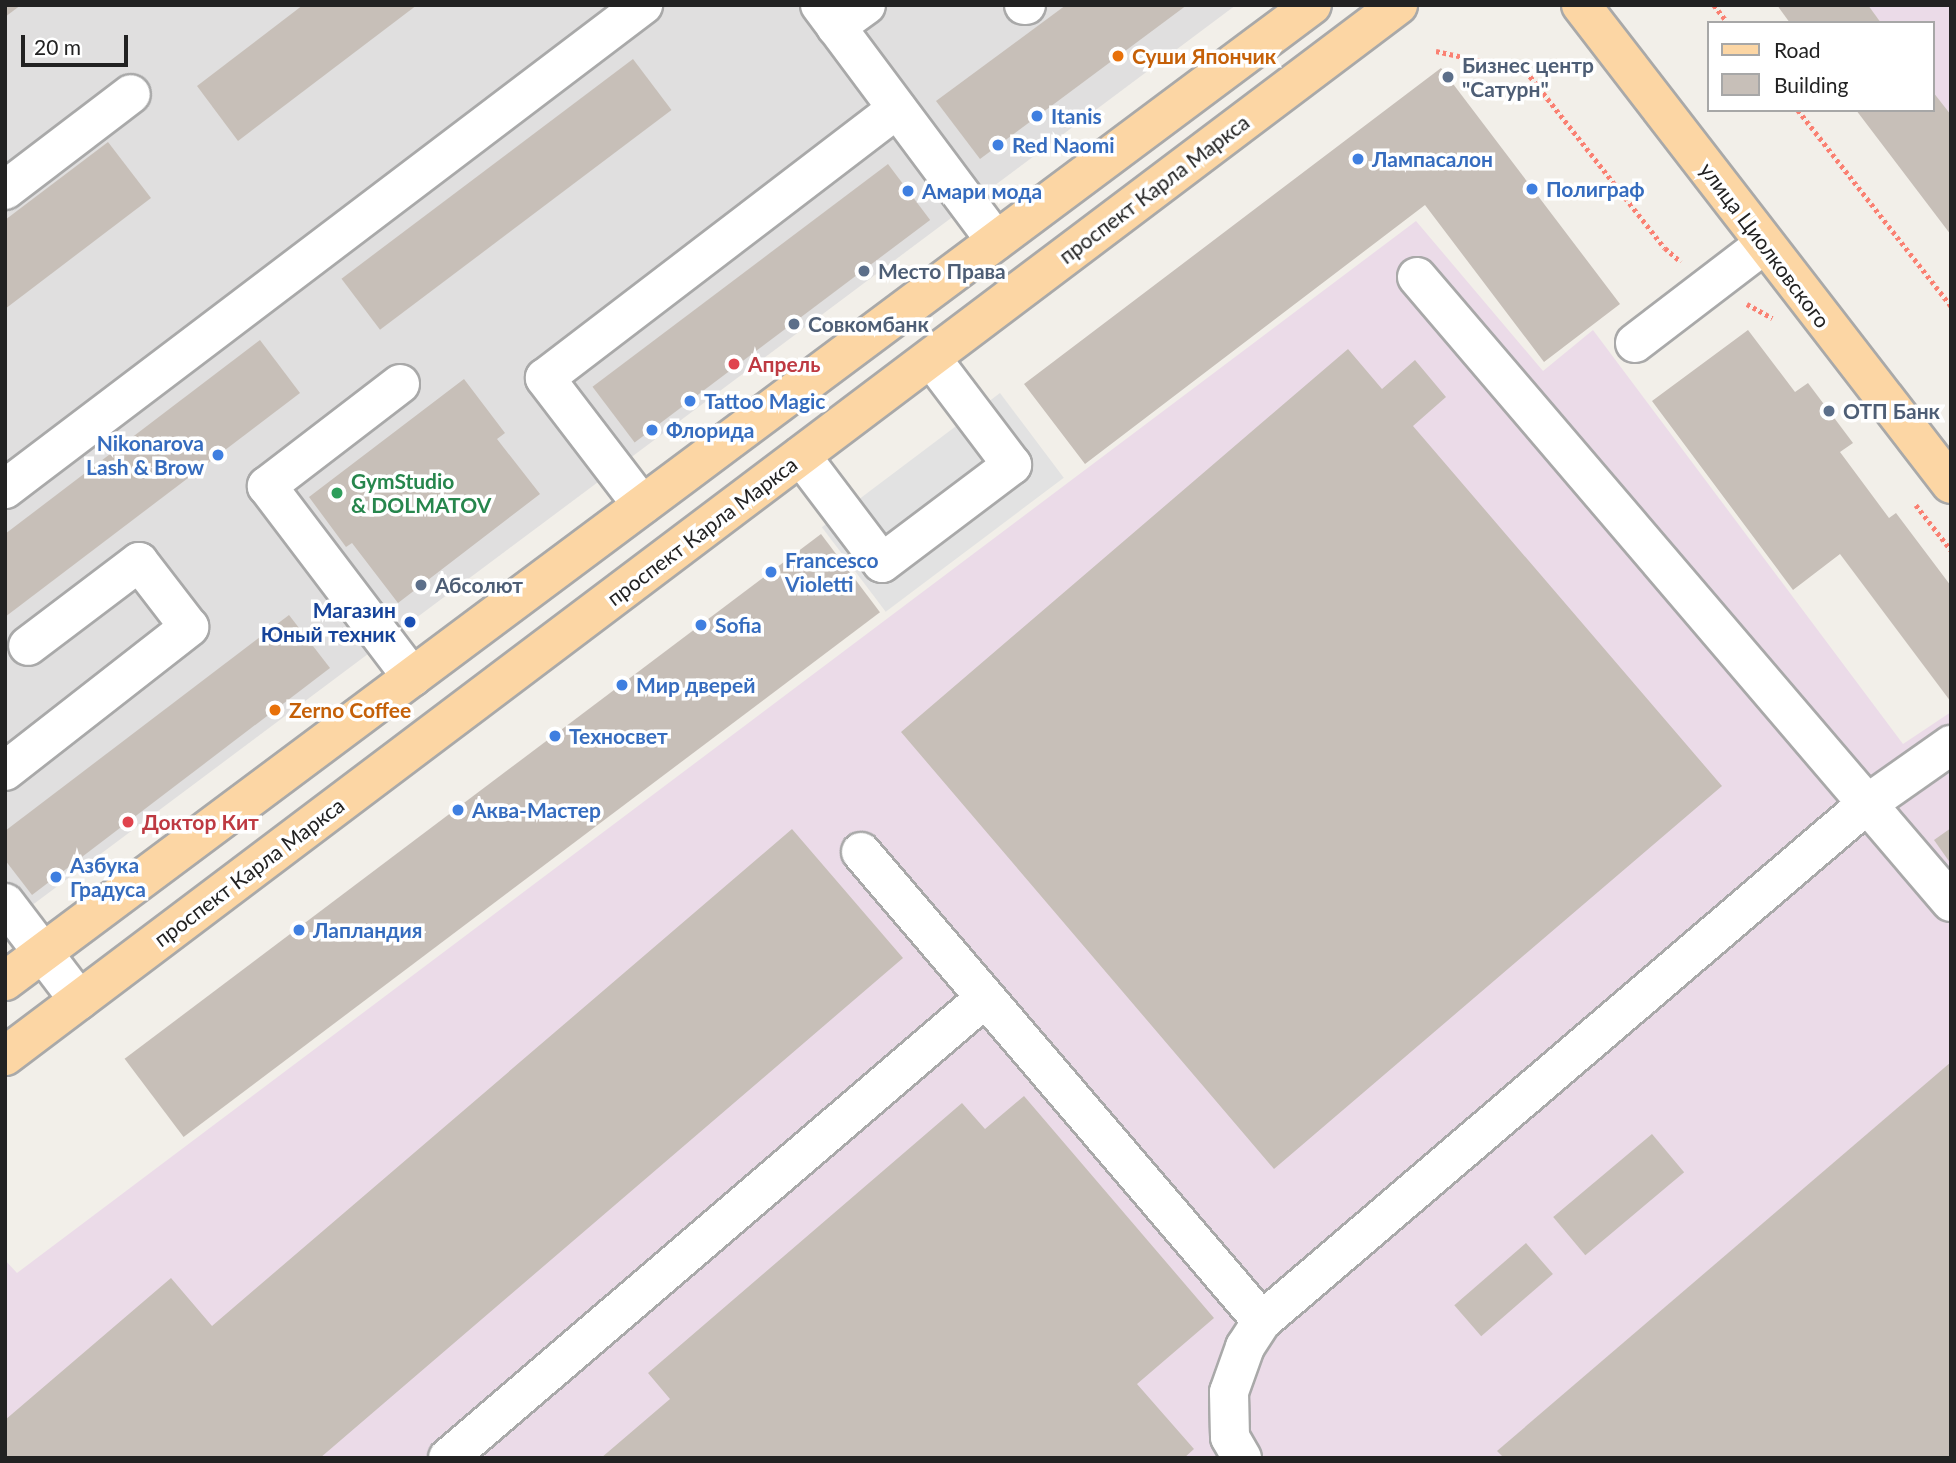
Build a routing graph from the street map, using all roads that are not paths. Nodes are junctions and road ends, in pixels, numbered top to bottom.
1 (643, 5) edge
2 (1312, 5) edge
3 (1398, 5) edge
4 (1581, 5) edge
5 (841, 13) edge
6 (131, 94) dead end
7 (897, 109) junction
8 (5, 190) edge
9 (996, 241) junction
10 (1763, 245) junction
11 (1417, 277) dead end
12 (1635, 343) dead end
13 (931, 358) junction
14 (400, 384) dead end
15 (801, 456) junction
16 (1951, 484) edge
17 (5, 489) edge
18 (642, 505) junction
19 (28, 646) dead end
20 (412, 677) junction
21 (1951, 745) edge
22 (5, 771) edge
23 (1867, 804) junction
24 (861, 852) dead end
25 (1951, 902) edge
26 (5, 903) edge
27 (44, 952) junction
28 (5, 981) edge
29 (985, 998) junction
30 (79, 1000) junction
31 (5, 1056) edge
32 (1262, 1321) junction
33 (448, 1458) edge
34 (1242, 1458) edge

1 - 17 lane
2 - 9 main road
3 - 13 main road, проспект Карла Маркса
4 - 10 main road, улица Циолковского
5 - 7 lane
6 - 8 lane
7 - 9 lane
7 - 18 lane
9 - 18 main road
10 - 12 lane
10 - 16 main road, улица Циолковского
11 - 23 lane
13 - 15 main road, проспект Карла Маркса
13 - 15 lane
14 - 20 lane
15 - 30 main road, проспект Карла Маркса
18 - 20 main road
19 - 22 lane
20 - 27 main road
21 - 23 lane
23 - 25 lane
23 - 32 lane
24 - 29 lane
26 - 27 lane
27 - 28 main road
27 - 30 lane
29 - 32 lane
29 - 33 lane
30 - 31 main road, проспект Карла Маркса
32 - 34 lane

